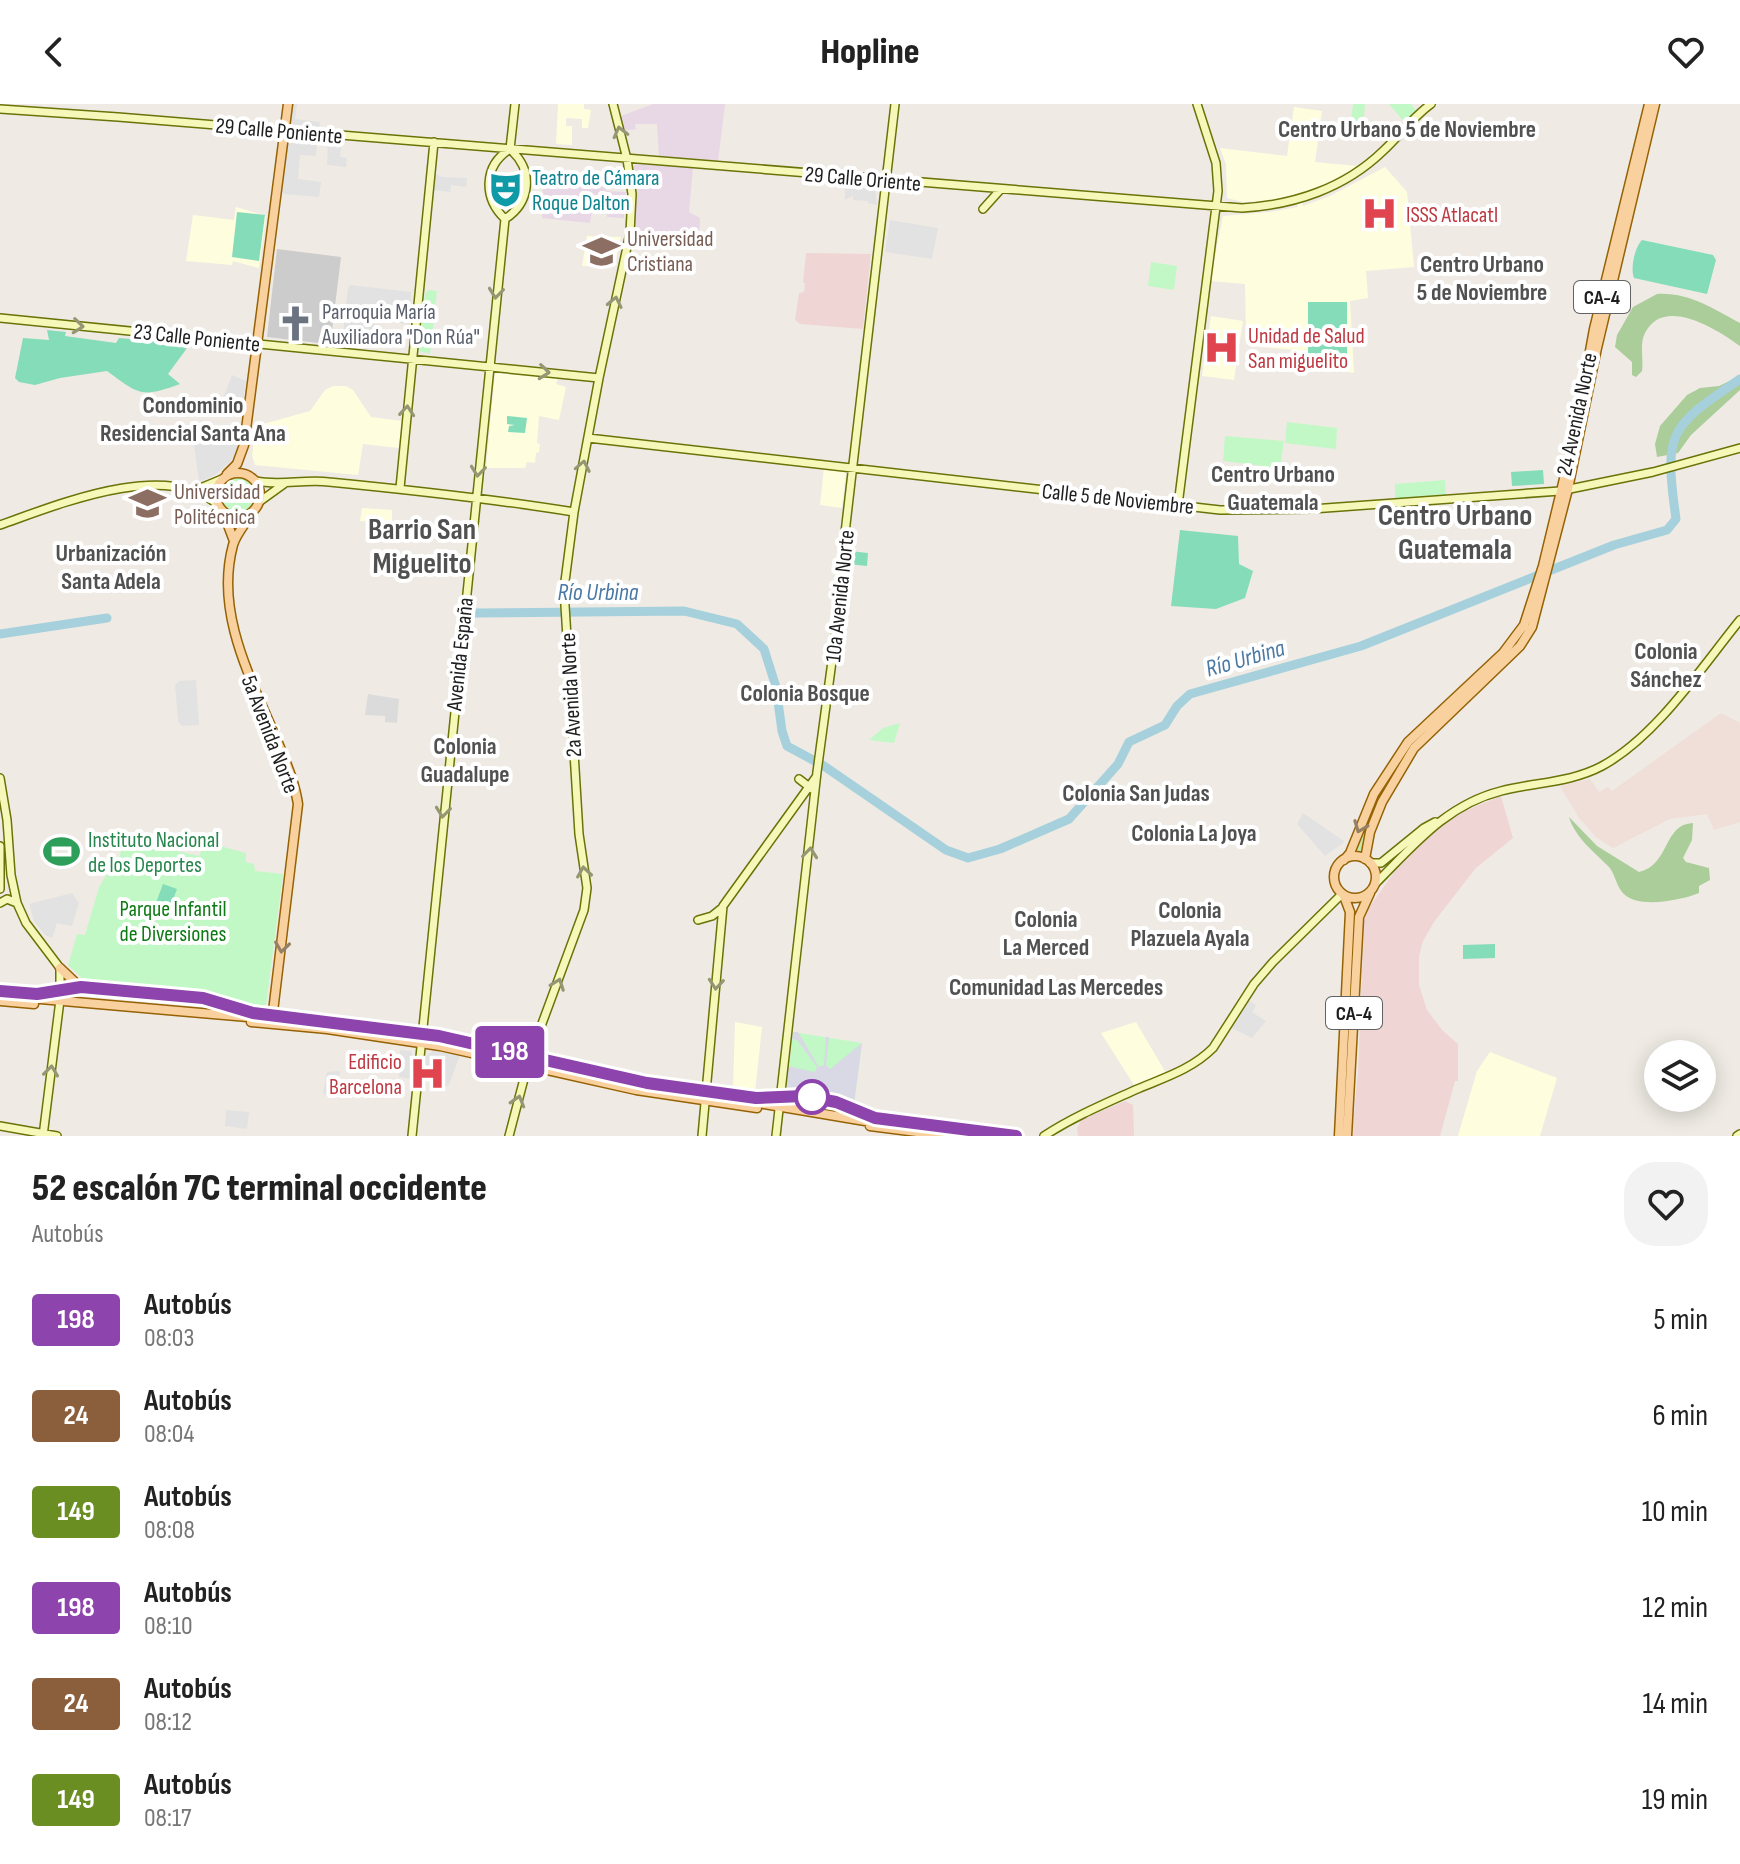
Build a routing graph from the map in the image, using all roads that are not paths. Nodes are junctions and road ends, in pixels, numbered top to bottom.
1 (288, 104) edge
2 (515, 104) edge
3 (613, 104) edge
4 (895, 104) edge
5 (1197, 104) edge
6 (1431, 104) edge
7 (1649, 104) edge
8 (1655, 104) edge
9 (0, 109) edge
10 (285, 130) junction
11 (434, 142) junction
12 (510, 149) junction
13 (627, 159) junction
14 (886, 180) junction
15 (976, 187) junction
16 (1001, 189) junction
17 (1216, 206) junction
18 (505, 219) junction
19 (0, 318) edge
20 (259, 343) junction
21 (412, 359) junction
22 (489, 366) junction
23 (599, 378) junction
24 (588, 438) junction
25 (244, 445) junction
26 (1740, 448) edge
27 (852, 468) junction
28 (225, 477) junction
29 (253, 478) junction
30 (286, 483) junction
31 (400, 488) junction
32 (1564, 490) junction
33 (190, 491) junction
34 (475, 496) junction
35 (259, 502) junction
36 (1178, 505) junction
37 (220, 508) junction
38 (574, 512) junction
39 (252, 513) junction
40 (0, 518) edge
41 (17, 519) junction
42 (0, 525) edge
43 (234, 541) junction
44 (1540, 588) junction
45 (1740, 620) edge
46 (817, 774) junction
47 (0, 778) edge
48 (799, 779) dead end
49 (810, 786) junction
50 (815, 799) junction
51 (797, 804) junction
52 (814, 812) junction
53 (1437, 821) junction
54 (0, 846) edge
55 (1344, 860) junction
56 (1368, 861) junction
57 (1, 875) edge
58 (11, 875) junction
59 (1375, 884) junction
60 (0, 889) edge
61 (1370, 893) junction
62 (1343, 895) junction
63 (0, 903) edge
64 (17, 903) junction
65 (723, 906) junction
66 (698, 920) dead end
67 (60, 968) junction
68 (80, 987) junction
69 (0, 996) edge
70 (60, 997) junction
71 (272, 1019) junction
72 (420, 1038) junction
73 (529, 1061) junction
74 (706, 1096) junction
75 (780, 1104) junction
76 (0, 1126) edge
77 (43, 1135) edge
78 (57, 1136) edge
79 (412, 1136) edge
80 (509, 1136) edge
81 (702, 1136) edge
82 (776, 1136) edge
83 (948, 1136) edge
84 (974, 1136) edge
85 (1016, 1136) edge
86 (1044, 1136) edge
87 (1339, 1136) edge
88 (1347, 1136) edge

1 - 10 main road
2 - 12 street
13 -> 3 street, 2a Avenida Norte
4 - 14 street, 10a Avenida Norte
5 - 17 street
6 - 17 street, 29 Calle Oriente
7 - 32 main road, 24 Avenida Norte / CA-4
8 - 32 main road, 24 Avenida Norte / CA-4
9 - 10 street, 29 Calle Poniente
10 - 11 street, 29 Calle Poniente
10 - 20 main road
11 - 12 street, 29 Calle Poniente
11 - 21 street
12 - 13 street, 29 Calle Oriente
12 - 18 street
12 - 18 street, Avenida España
13 - 14 street, 29 Calle Oriente
23 -> 13 street, 2a Avenida Norte
14 - 15 street, 29 Calle Oriente
14 - 27 street, 10a Avenida Norte
15 - 16 street, 29 Calle Oriente
15 - 16 street
16 - 17 street, 29 Calle Oriente
17 - 36 street
18 -> 22 street, Avenida España
19 -> 20 street, 23 Calle Poniente
20 - 21 street, 23 Calle Poniente
20 - 25 main road
21 - 22 street, 23 Calle Poniente
31 -> 21 street
22 -> 23 street, 23 Calle Poniente
22 -> 34 street, Avenida España
23 - 24 street, 2a Avenida Norte
24 - 27 street, Calle 5 de Noviembre
38 -> 24 street, 2a Avenida Norte
25 - 28 main road
25 - 29 main road
26 - 32 street, Calle 5 de Noviembre
27 - 36 street, Calle 5 de Noviembre
27 - 46 street, 10a Avenida Norte
28 - 29 main road
28 - 33 street
28 - 37 main road
29 - 30 street
29 - 35 main road
30 - 31 street
30 - 35 street
31 - 34 street
32 - 36 street, Calle 5 de Noviembre
32 - 44 main road, CA-4
33 - 37 street
33 - 41 street
34 - 38 street
34 -> 72 street, Avenida España
35 - 39 main road
37 - 39 main road
37 - 43 main road, 5a Avenida Norte
73 -> 38 street, 2a Avenida Norte
39 - 43 main road, 5a Avenida Norte
40 - 41 street
41 - 42 street
43 -> 71 main road, 5a Avenida Norte
44 -> 55 main road, CA-4
44 - 56 main road, CA-4
45 - 53 street
46 - 49 street
46 - 50 street, 10a Avenida Norte
47 - 58 street
48 - 49 street
49 - 50 street
49 - 51 street
50 - 52 street, 10a Avenida Norte
51 - 52 street
51 - 65 street
75 -> 52 street, 10a Avenida Norte
53 - 56 street
53 - 59 street
54 - 57 street
55 - 56 main road
55 - 62 main road, CA-4
56 - 59 main road, CA-4
57 - 58 street
57 - 60 street
58 - 64 street
59 - 61 main road, CA-4
61 - 62 main road
61 - 88 main road, CA-4
62 - 86 street
62 - 87 main road, CA-4
63 - 64 street
64 - 67 street
65 - 66 street
65 -> 74 street
67 - 68 main road
67 - 70 street
68 - 70 main road
68 - 71 main road
69 - 70 main road
69 - 70 main road
69 - 70 main road
70 - 71 main road
70 - 71 main road
77 -> 70 street
71 - 72 main road
72 - 73 main road
72 - 79 street, Avenida España
73 - 74 main road
80 -> 73 street, 2a Avenida Norte
74 - 75 main road
74 - 75 main road
74 - 75 main road
74 - 81 street
75 - 82 street, 10a Avenida Norte
75 - 83 main road
75 - 84 main road
75 - 85 main road
76 - 77 street
77 - 78 street

